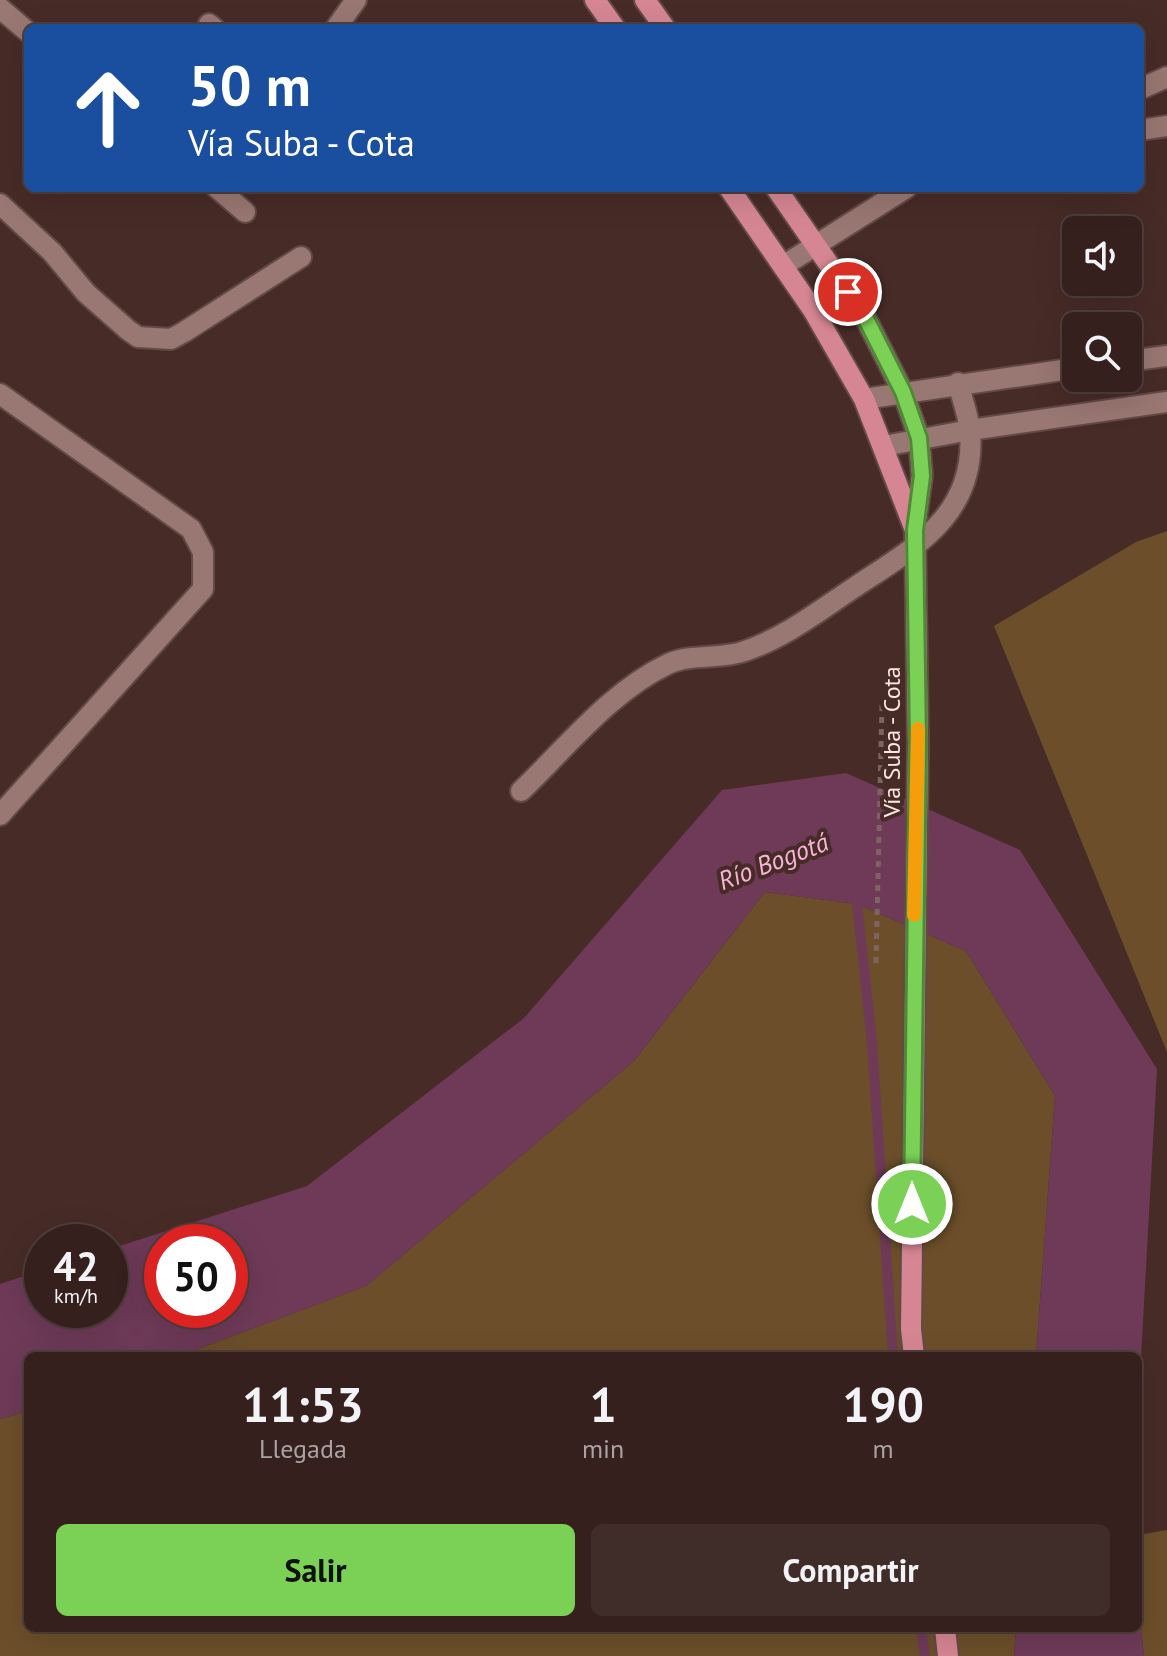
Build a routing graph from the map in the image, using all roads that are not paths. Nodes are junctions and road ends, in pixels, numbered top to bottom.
1 (356, 0) edge
2 (595, 0) edge
3 (645, 0) edge
4 (0, 8) edge
5 (339, 24) edge
6 (612, 24) edge
7 (662, 24) edge
8 (24, 29) edge
9 (1167, 77) edge
10 (1144, 87) edge
11 (1167, 126) edge
12 (1144, 129) edge
13 (222, 192) edge
14 (732, 192) edge
15 (779, 192) edge
16 (900, 192) edge
17 (0, 204) edge
18 (245, 212) dead end
19 (816, 245) junction
20 (301, 257) dead end
21 (783, 266) junction
22 (1167, 356) edge
23 (1142, 359) edge
24 (1062, 370) edge
25 (958, 383) junction
26 (903, 392) junction
27 (0, 394) edge
28 (864, 399) junction
29 (1167, 402) edge
30 (970, 430) junction
31 (919, 438) junction
32 (884, 446) junction
33 (916, 538) junction
34 (521, 791) dead end
35 (0, 815) edge
36 (914, 1352) edge
37 (945, 1632) edge
38 (948, 1656) edge

1 - 5 street
2 - 6 main road
3 - 7 main road
4 - 8 street
9 - 10 street
11 - 12 street
13 - 18 street
14 - 21 main road, Vía Suba - Cota
15 - 19 main road, Vía Suba - Cota
16 - 19 street
17 - 20 street
19 - 21 street
19 - 26 main road, Vía Suba - Cota
21 - 28 main road, Vía Suba - Cota
22 - 23 street
24 - 25 street
25 - 26 street
25 - 30 street
26 - 28 street
26 - 31 main road, Vía Suba - Cota
27 - 35 street
28 - 32 main road, Vía Suba - Cota
29 - 30 street
30 - 31 street
30 - 33 street
31 - 32 street
31 - 33 main road, Vía Suba - Cota
32 - 33 main road, Vía Suba - Cota
33 - 34 street
33 - 36 main road, Vía Suba - Cota
37 - 38 main road

